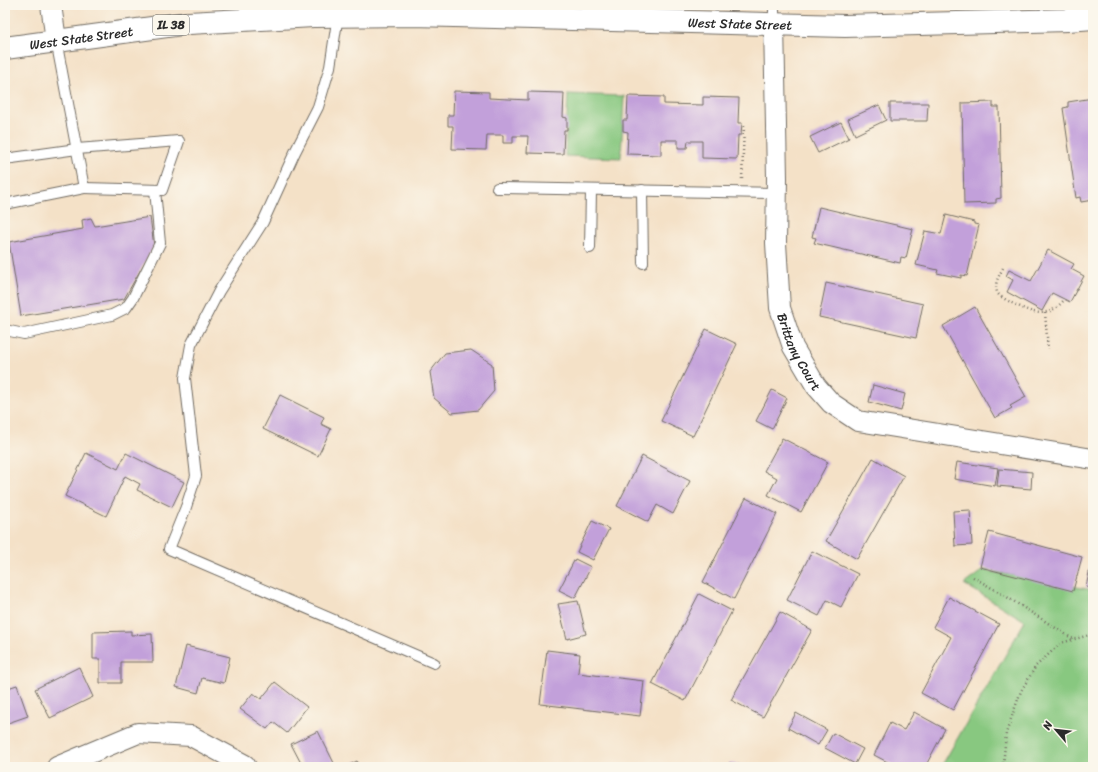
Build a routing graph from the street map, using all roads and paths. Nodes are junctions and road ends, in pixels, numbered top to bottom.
1 (51, 5) edge
2 (413, 10) edge
3 (774, 14) edge
4 (338, 15) junction
5 (1093, 18) edge
6 (56, 40) junction
7 (5, 48) edge
8 (744, 126) dead end
9 (77, 149) junction
10 (5, 159) edge
11 (742, 181) dead end
12 (84, 188) junction
13 (497, 188) dead end
14 (155, 190) junction
15 (590, 190) junction
16 (642, 190) junction
17 (776, 193) junction
18 (5, 204) edge
19 (590, 248) dead end
20 (643, 264) dead end
21 (1002, 268) dead end
22 (1064, 300) dead end
23 (1045, 313) junction
24 (5, 330) edge
25 (1048, 349) dead end
26 (1093, 460) edge
27 (973, 577) dead end
28 (1093, 634) edge
29 (1074, 639) junction
30 (434, 663) dead end
31 (58, 767) edge
32 (246, 767) edge
33 (1003, 767) edge

1 - 6 street
2 - 3 main road, West State Street / IL 38
2 - 4 main road, West State Street / IL 38
3 - 5 main road, West State Street / IL 38
3 - 17 street, Brittany Court
4 - 6 main road, West State Street / IL 38
4 - 30 lane
6 - 7 main road, West State Street / IL 38
6 - 9 lane
8 - 11 path
9 - 10 lane
9 - 12 lane
9 - 14 lane
12 - 14 lane
12 - 18 lane
13 - 15 lane
14 - 24 lane
15 - 16 lane
15 - 19 lane
16 - 17 lane
16 - 20 lane
17 - 26 street, Brittany Court
21 - 23 path
22 - 23 path
23 - 25 path
27 - 29 path
28 - 29 path
29 - 33 path
31 - 32 street

